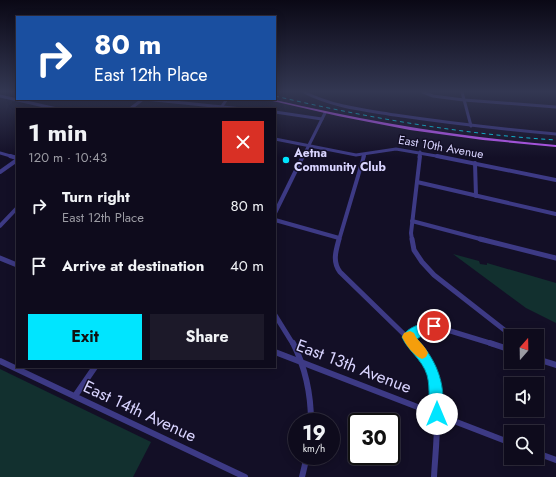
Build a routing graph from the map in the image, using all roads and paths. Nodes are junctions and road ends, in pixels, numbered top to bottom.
1 (293, 114) edge
2 (324, 114) edge
3 (337, 114) edge
4 (391, 114) edge
5 (468, 114) edge
6 (322, 118) junction
7 (471, 126) junction
8 (556, 134) edge
9 (276, 139) edge
10 (309, 146) junction
11 (556, 146) edge
12 (420, 152) junction
13 (0, 153) edge
14 (364, 155) junction
15 (16, 159) edge
16 (16, 160) edge
17 (475, 163) junction
18 (0, 172) edge
19 (556, 180) edge
20 (417, 182) junction
21 (476, 196) junction
22 (16, 209) edge
23 (276, 211) edge
24 (556, 214) edge
25 (276, 220) edge
26 (412, 221) junction
27 (0, 226) edge
28 (339, 238) junction
29 (0, 258) edge
30 (556, 258) edge
31 (16, 265) edge
32 (276, 316) edge
33 (504, 330) edge
34 (408, 337) junction
35 (504, 348) edge
36 (276, 352) edge
37 (0, 361) edge
38 (544, 361) edge
39 (303, 362) junction
40 (556, 365) edge
41 (95, 368) edge
42 (75, 396) junction
43 (310, 413) edge
44 (437, 414) junction
45 (504, 440) edge
46 (544, 456) edge
47 (556, 460) edge
48 (305, 465) edge
49 (245, 477) edge
50 (302, 477) edge
51 (434, 477) edge

1 - 6 street
2 - 6 street
3 - 11 main road
4 - 7 street
5 - 7 street
6 - 10 street
7 - 8 street
9 - 10 street, East 10th Avenue
10 - 14 street, East 10th Avenue
10 - 23 street
12 - 14 street, East 10th Avenue
12 - 17 street, East 10th Avenue
12 - 20 street
13 - 15 street
14 - 28 street
16 - 18 street
17 - 19 street, East 10th Avenue
17 - 21 street
20 - 21 street
20 - 26 street
21 - 24 street
22 - 27 street
25 - 28 street
26 - 30 street
26 - 33 street
28 - 34 street
29 - 31 street
32 - 39 street
34 - 35 street
34 - 44 street
36 - 39 street, East 13th Avenue
37 - 42 street, East 14th Avenue
38 - 40 street
39 - 43 street
39 - 44 street, East 13th Avenue
41 - 42 street
42 - 49 street, East 14th Avenue
44 - 45 street, East 13th Avenue
44 - 51 street
46 - 47 street
48 - 50 street

